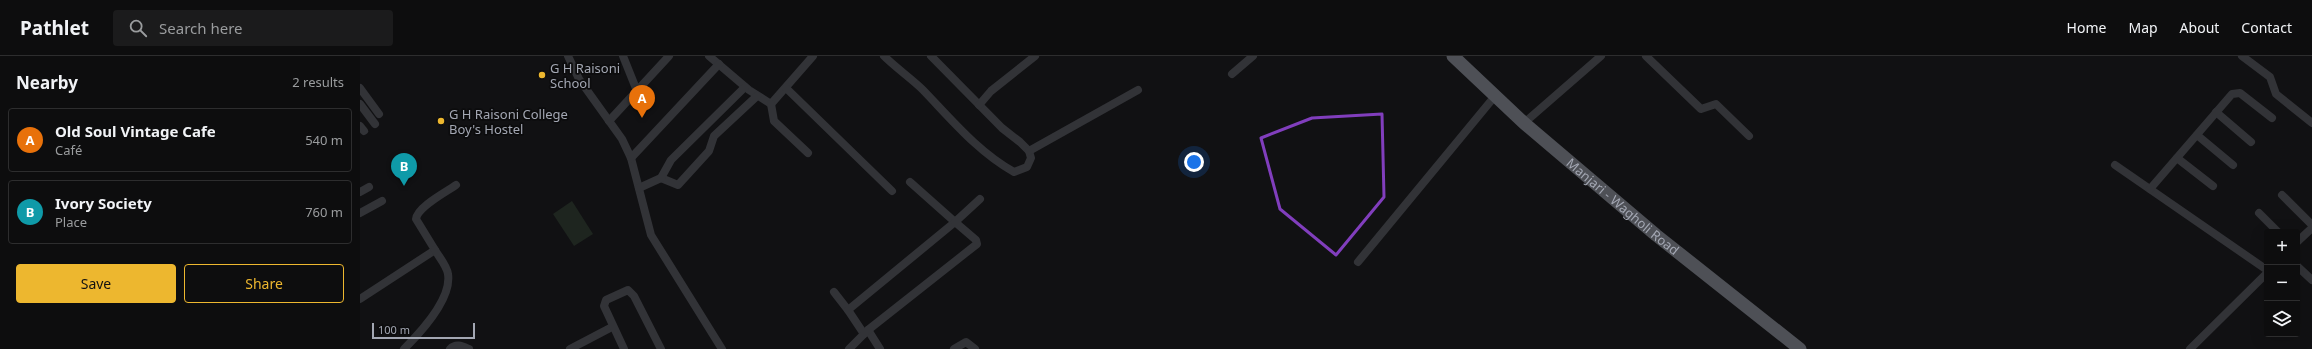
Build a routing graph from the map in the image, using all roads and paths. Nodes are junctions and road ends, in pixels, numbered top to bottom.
1 (568, 56) edge
2 (623, 56) edge
3 (669, 56) edge
4 (710, 56) edge
5 (813, 56) edge
6 (884, 56) edge
7 (931, 56) edge
8 (1035, 56) edge
9 (1253, 56) edge
10 (1453, 56) edge
11 (1601, 56) edge
12 (1646, 56) edge
13 (2242, 56) edge
14 (719, 64) junction
15 (1232, 74) dead end
16 (745, 87) junction
17 (360, 88) edge
18 (786, 88) junction
19 (1138, 90) dead end
20 (636, 91) junction
21 (757, 96) junction
22 (1495, 96) junction
23 (360, 104) edge
24 (771, 104) junction
25 (979, 105) junction
26 (2216, 112) junction
27 (379, 114) dead end
28 (2272, 118) dead end
29 (609, 121) junction
30 (1524, 123) junction
31 (2312, 123) edge
32 (375, 124) dead end
33 (2197, 135) junction
34 (1749, 136) dead end
35 (2251, 142) dead end
36 (1029, 151) junction
37 (808, 153) dead end
38 (631, 158) junction
39 (2177, 158) junction
40 (2115, 165) dead end
41 (2233, 165) dead end
42 (661, 178) junction
43 (910, 182) dead end
44 (456, 185) dead end
45 (2213, 186) dead end
46 (369, 187) dead end
47 (639, 188) junction
48 (2150, 190) junction
49 (360, 192) edge
50 (892, 192) dead end
51 (2282, 195) dead end
52 (980, 199) dead end
53 (382, 201) dead end
54 (360, 213) edge
55 (2259, 213) dead end
56 (955, 222) junction
57 (2312, 227) edge
58 (2275, 229) edge
59 (2300, 239) edge
60 (435, 250) junction
61 (1358, 262) dead end
62 (2300, 269) edge
63 (2264, 270) edge
64 (2264, 275) edge
65 (2312, 280) edge
66 (834, 292) dead end
67 (360, 299) edge
68 (848, 310) junction
69 (612, 327) junction
70 (866, 332) junction
71 (404, 349) edge
72 (450, 349) edge
73 (469, 349) edge
74 (570, 349) edge
75 (624, 349) edge
76 (661, 349) edge
77 (722, 349) edge
78 (849, 349) edge
79 (880, 349) edge
80 (954, 349) edge
81 (975, 349) edge
82 (1800, 349) edge
83 (2190, 349) edge

1 - 29 street
2 - 20 street
3 - 20 street
4 - 14 street
5 - 18 street
6 - 36 street
7 - 25 street
8 - 25 street
9 - 15 street
10 - 22 main road, Manjari - Wagholi Road
11 - 30 street
12 - 34 street
13 - 31 street
14 - 16 street
14 - 38 street
16 - 21 street
16 - 42 street
17 - 27 street
18 - 24 street
18 - 50 street
19 - 36 street
20 - 29 street
21 - 24 street
21 - 42 street
22 - 30 main road, Manjari - Wagholi Road
22 - 61 street
23 - 32 street
24 - 37 street
25 - 36 street
26 - 28 street
26 - 33 street
26 - 35 street
29 - 38 street
30 - 82 main road, Manjari - Wagholi Road
33 - 39 street
33 - 41 street
38 - 47 street
39 - 45 street
39 - 48 street
40 - 48 street
42 - 47 street
43 - 56 street
44 - 60 street
46 - 49 street
47 - 77 street
48 - 63 street
51 - 57 street
52 - 56 street
53 - 54 street
55 - 58 street
56 - 68 street
56 - 70 street
57 - 59 street
60 - 67 street
60 - 71 street
62 - 65 street
64 - 83 street
66 - 68 street
68 - 70 street
69 - 74 street
69 - 75 street
69 - 76 street
70 - 78 street
70 - 79 street
72 - 73 street
80 - 81 street

